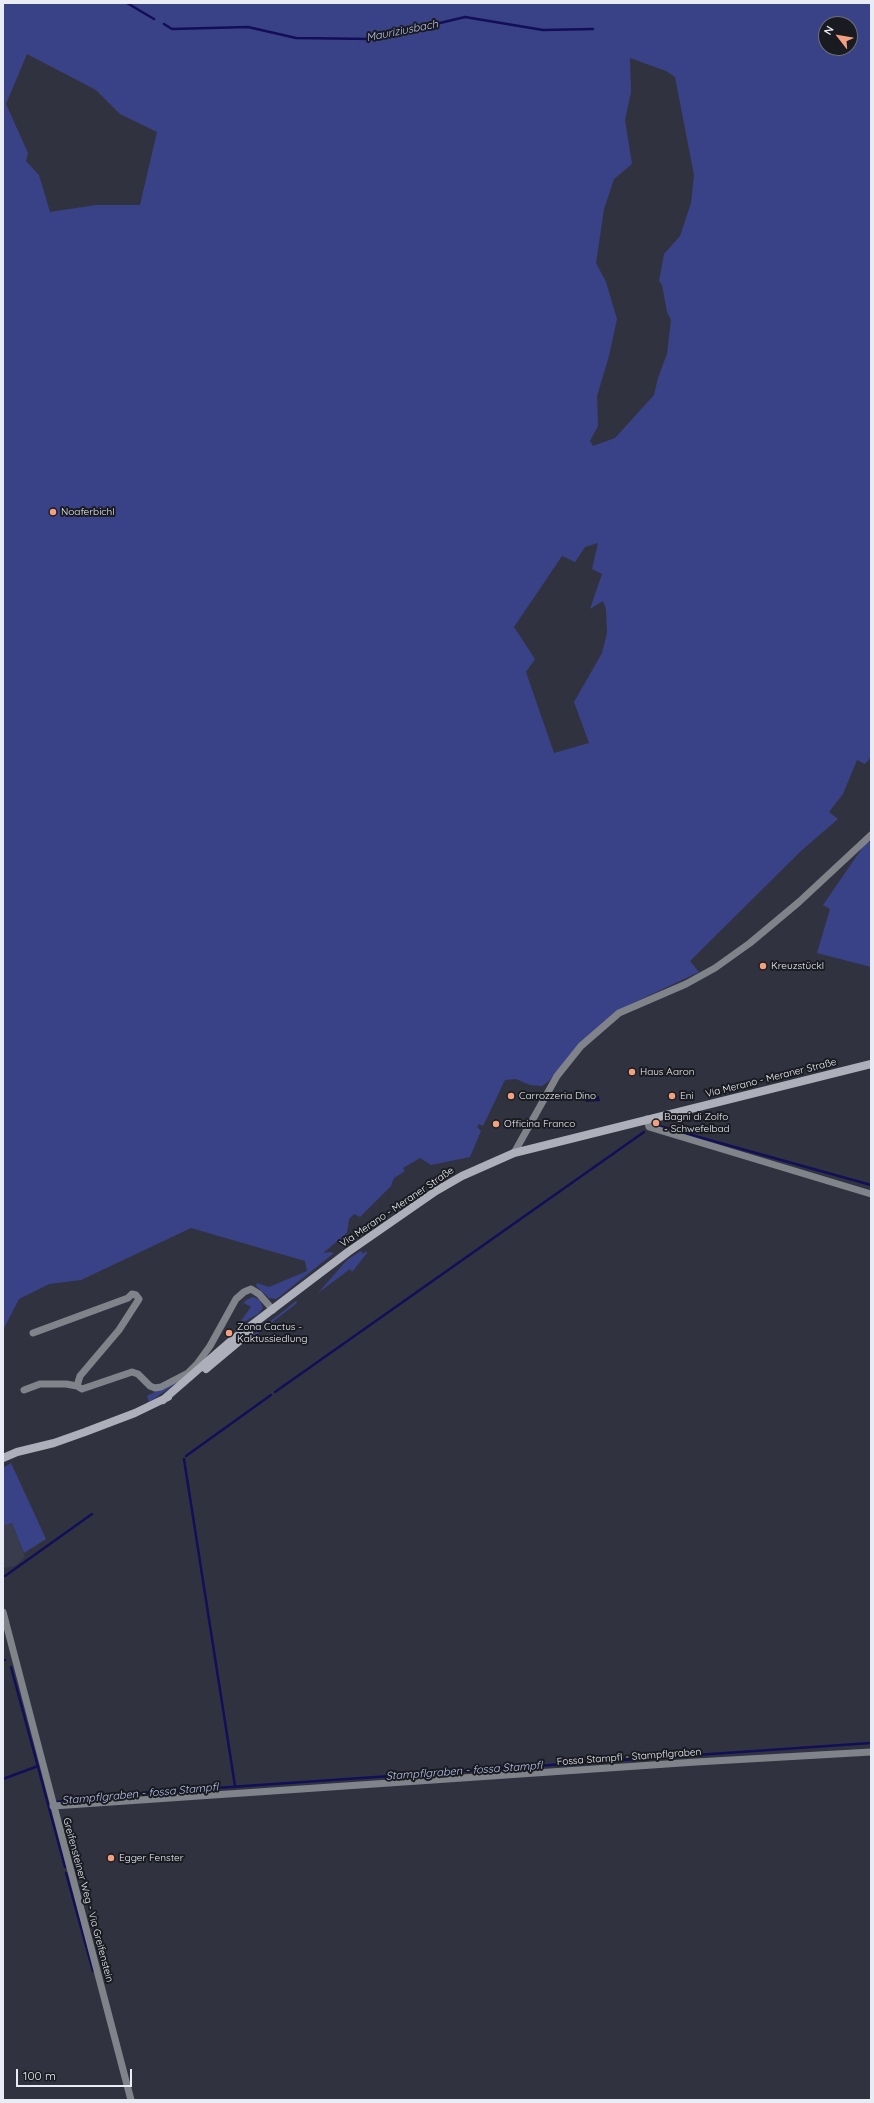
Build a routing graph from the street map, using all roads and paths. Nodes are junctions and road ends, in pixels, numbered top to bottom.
1 (871, 835) edge
2 (871, 1064) edge
3 (647, 1119) junction
4 (514, 1153) junction
5 (871, 1194) edge
6 (273, 1310) junction
7 (33, 1333) dead end
8 (77, 1386) junction
9 (24, 1390) dead end
10 (3, 1458) edge
11 (3, 1612) edge
12 (871, 1752) edge
13 (53, 1806) junction
14 (131, 2100) edge

1 - 4 street
2 - 3 main road, Via Merano - Meraner Straße
3 - 4 main road, Via Merano - Meraner Straße
3 - 5 street
4 - 6 main road, Via Merano - Meraner Straße
6 - 8 street
6 - 10 main road, Via Merano - Meraner Straße
7 - 8 street
8 - 9 street
11 - 13 street, Greifensteiner Weg - Via Greifenstein
12 - 13 street, Fossa Stampfl - Stampflgraben
13 - 14 street, Greifensteiner Weg - Via Greifenstein

